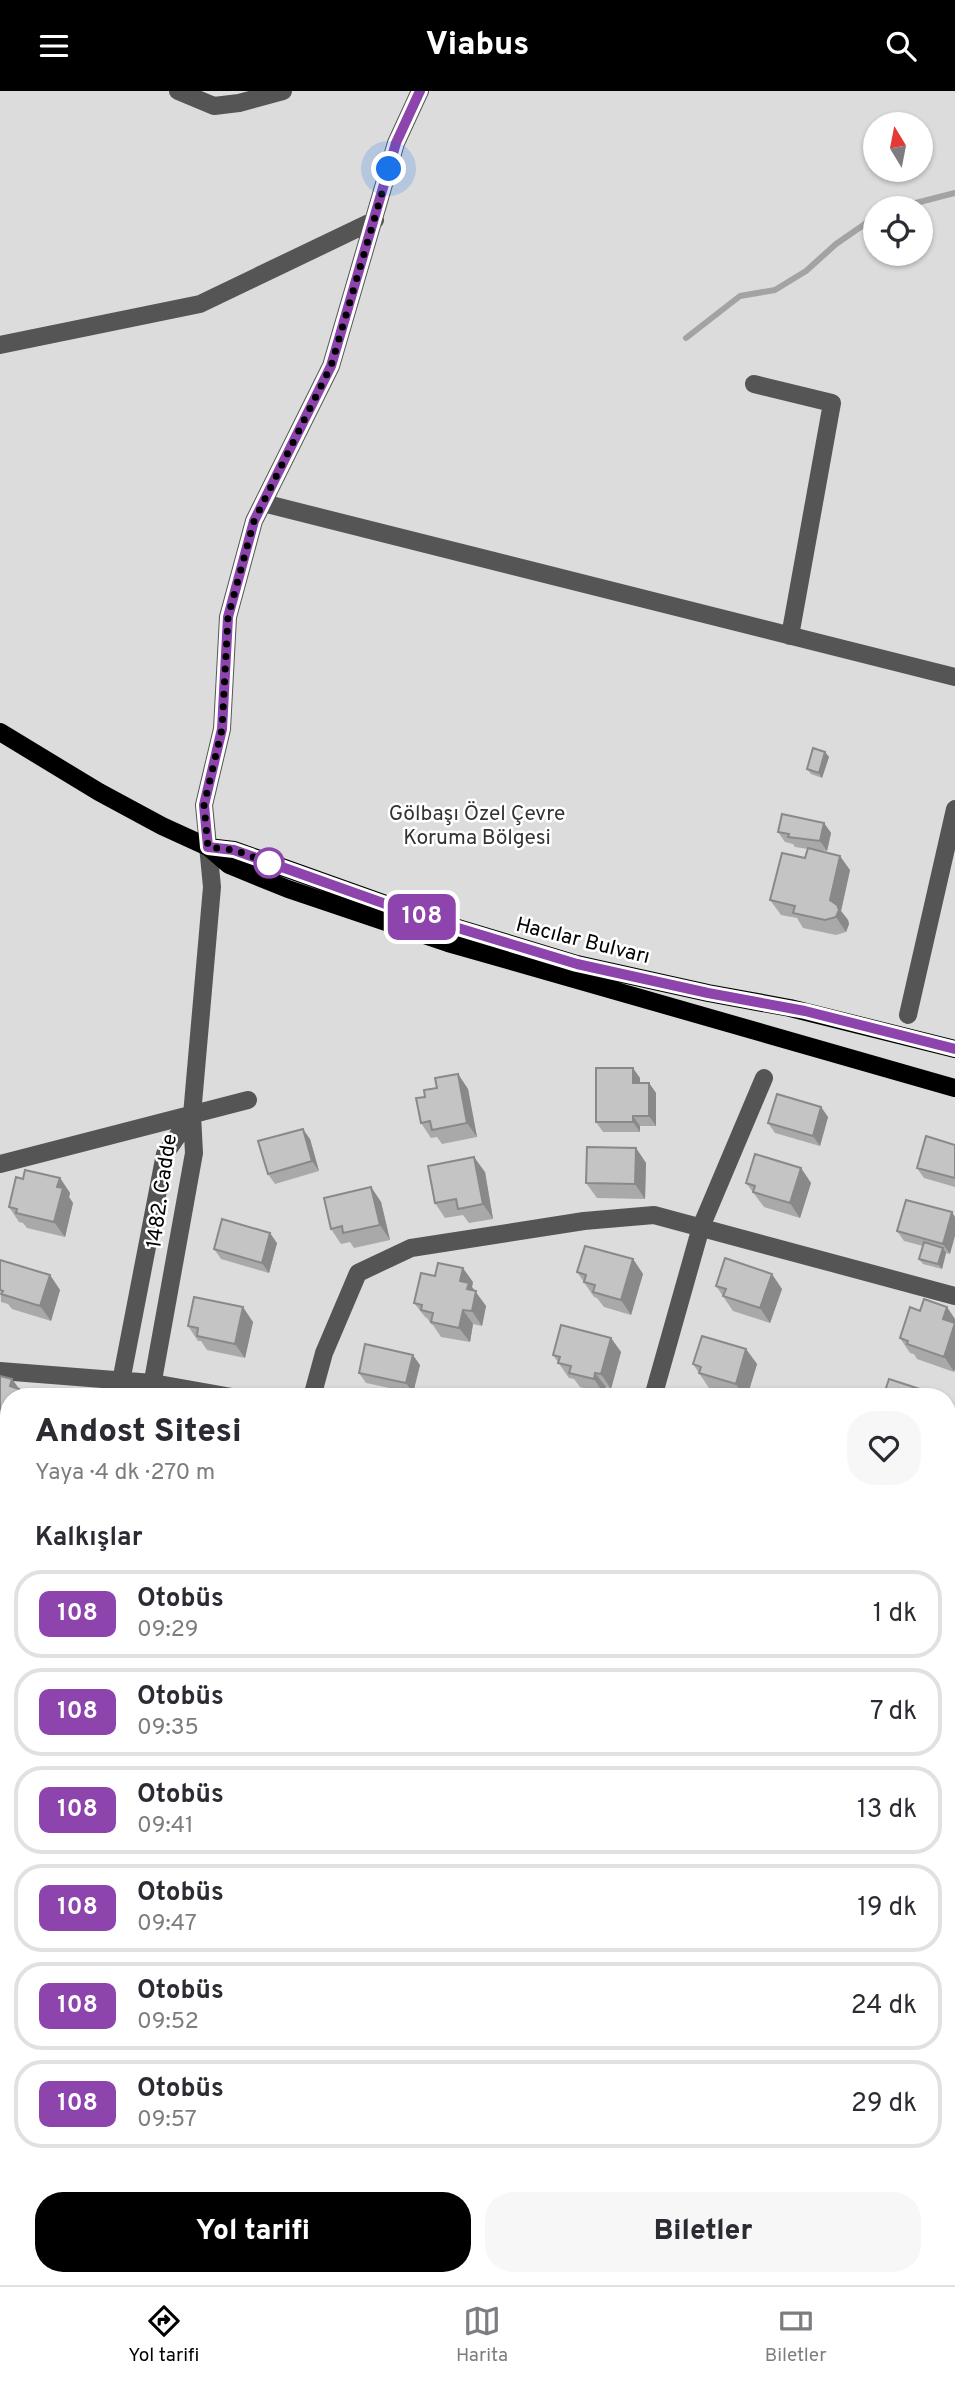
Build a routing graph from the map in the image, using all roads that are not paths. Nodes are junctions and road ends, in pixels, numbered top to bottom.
1 (178, 91) edge
2 (283, 91) edge
3 (419, 91) edge
4 (375, 220) junction
5 (0, 345) edge
6 (754, 384) dead end
7 (263, 502) junction
8 (790, 636) junction
9 (955, 677) edge
10 (0, 732) edge
11 (955, 809) edge
12 (208, 847) junction
13 (908, 1015) dead end
14 (955, 1049) edge
15 (764, 1078) dead end
16 (955, 1088) edge
17 (248, 1100) dead end
18 (192, 1115) junction
19 (0, 1164) edge
20 (701, 1227) junction
21 (955, 1296) edge
22 (0, 1371) edge
23 (112, 1388) edge
24 (119, 1388) edge
25 (152, 1388) edge
26 (315, 1388) edge
27 (656, 1388) edge

1 - 2 street
3 - 4 street
4 - 5 street
4 - 7 street
6 - 8 street
7 - 8 street
7 - 12 street
8 - 9 street
10 - 12 main road, Hacılar Bulvarı
11 - 13 street
12 - 14 main road, Hacılar Bulvarı
12 - 16 main road, Hacılar Bulvarı
12 - 18 street
15 - 20 street
17 - 18 street
18 - 19 street
18 - 24 street, 1482. Cadde
18 - 25 street, 1482. Cadde
20 - 21 street
20 - 26 street
20 - 27 street
22 - 23 street

